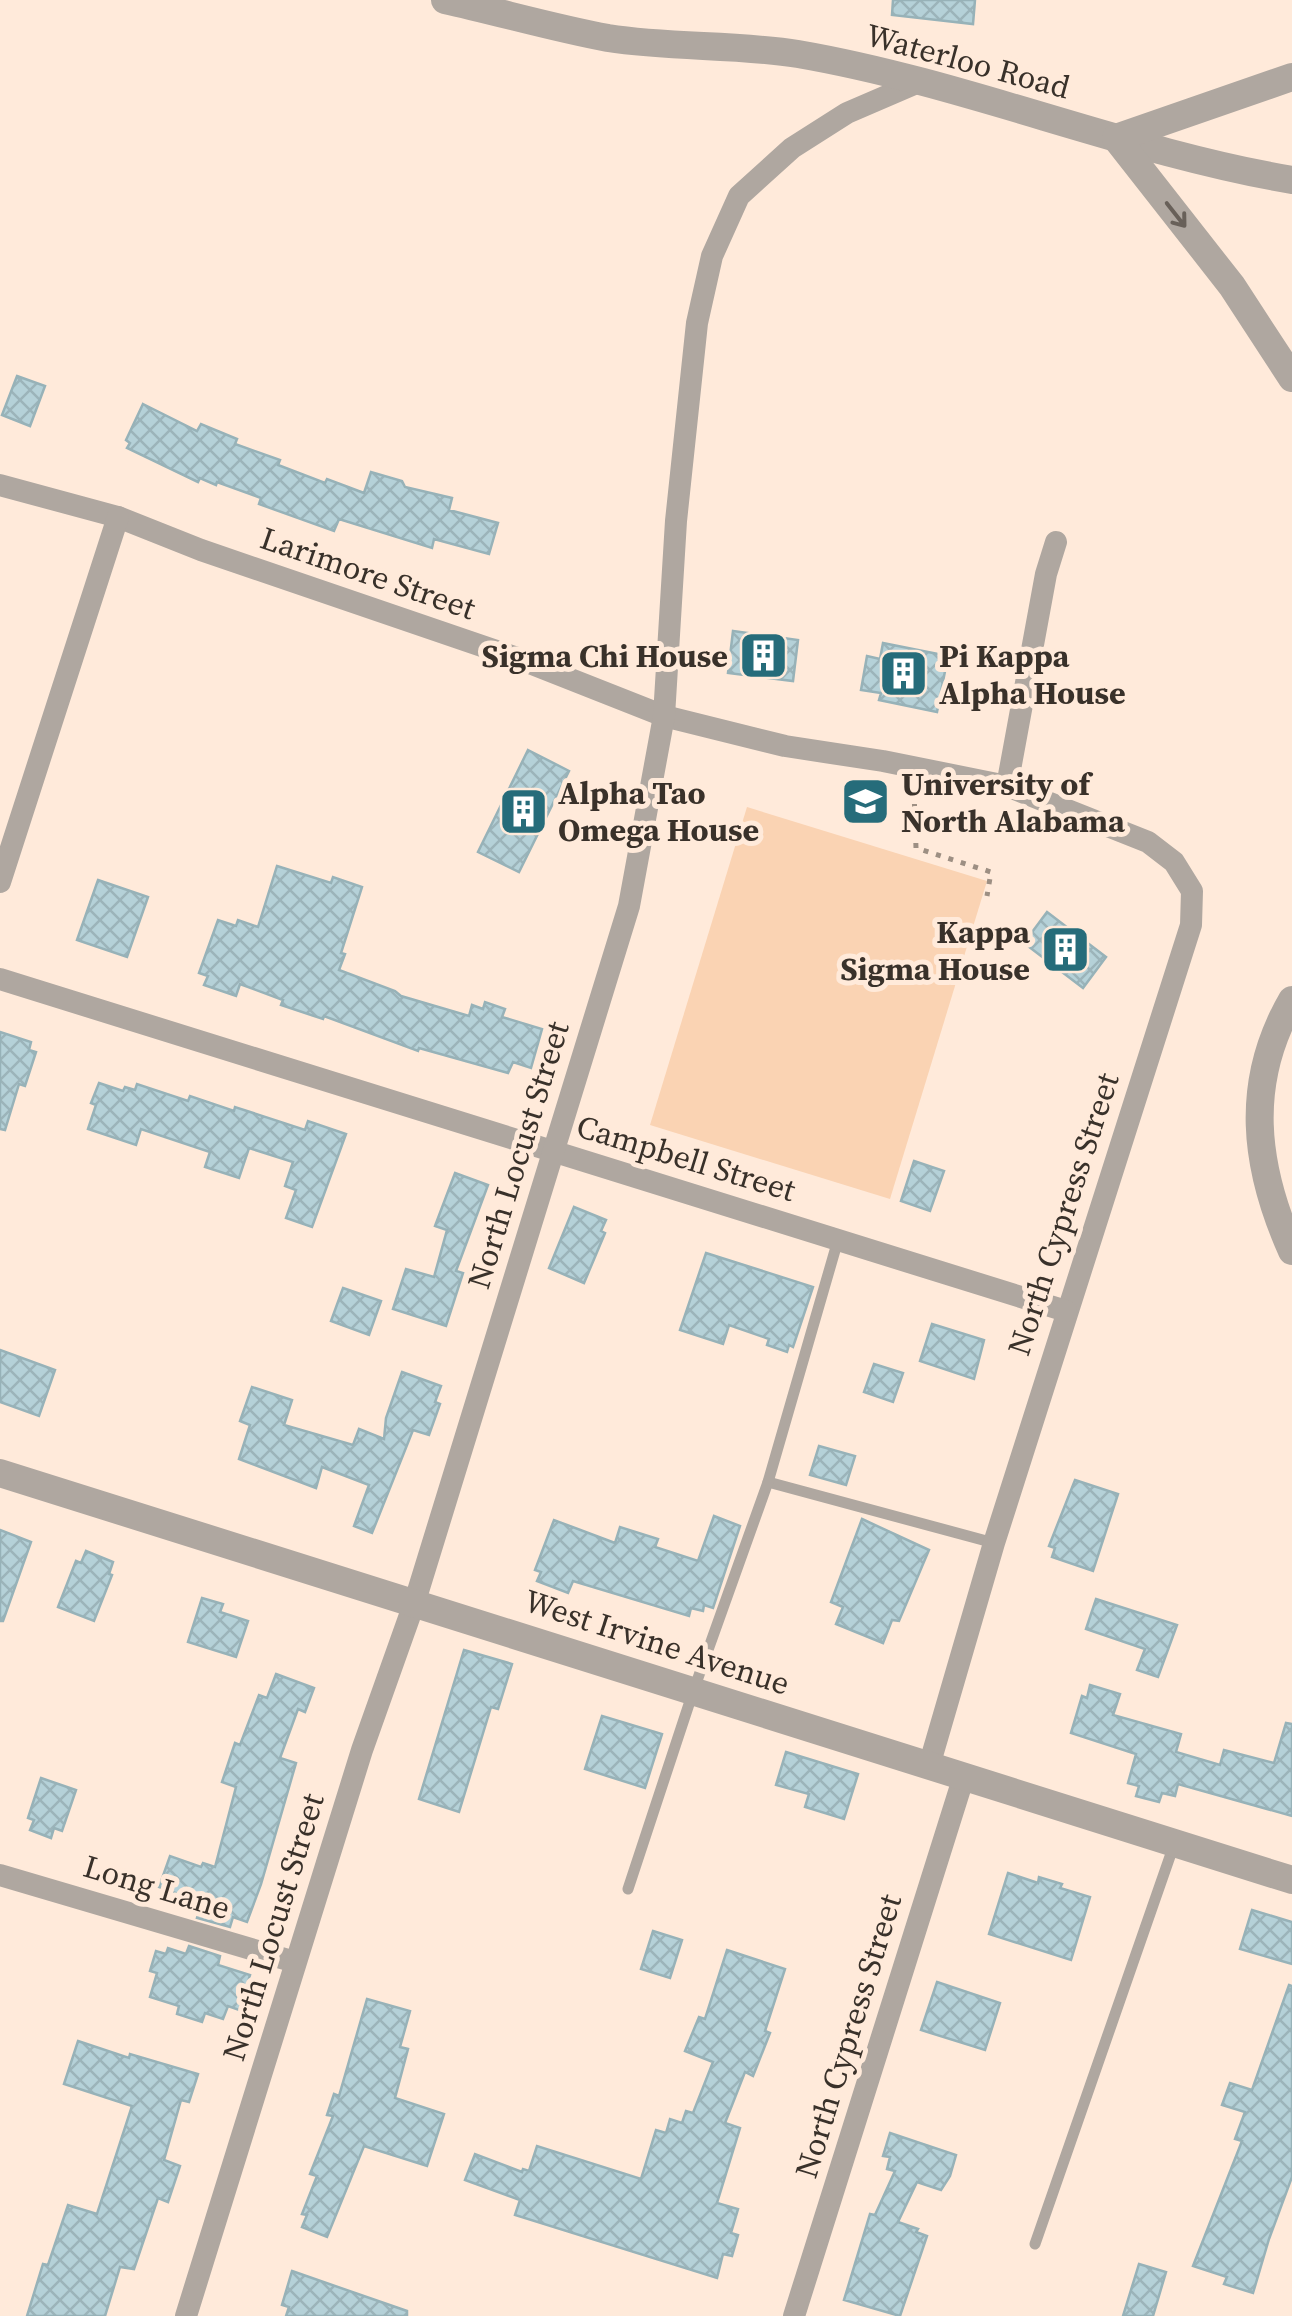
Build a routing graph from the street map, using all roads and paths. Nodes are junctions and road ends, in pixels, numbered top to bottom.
1 (445, 0) edge
2 (1292, 76) edge
3 (918, 82) junction
4 (1116, 138) junction
5 (1292, 180) edge
6 (1292, 378) edge
7 (0, 485) edge
8 (118, 517) junction
9 (1056, 542) dead end
10 (664, 716) junction
11 (1007, 786) junction
12 (914, 791) dead end
13 (0, 882) edge
14 (987, 896) dead end
15 (0, 979) edge
16 (1292, 1000) edge
17 (555, 1152) junction
18 (838, 1240) junction
19 (1292, 1251) edge
20 (1066, 1310) junction
21 (0, 1473) edge
22 (768, 1482) junction
23 (994, 1543) junction
24 (415, 1601) junction
25 (693, 1692) junction
26 (929, 1766) junction
27 (964, 1776) junction
28 (1175, 1842) junction
29 (0, 1875) edge
30 (1292, 1880) edge
31 (628, 1888) dead end
32 (295, 1962) junction
33 (1035, 2244) dead end
34 (186, 2316) edge
35 (794, 2316) edge

1 - 3 street, Waterloo Road
2 - 4 street
3 - 4 street, Waterloo Road
3 - 10 street, North Locust Street
4 - 5 street, Waterloo Road
4 -> 6 street
7 - 8 street, Larimore Street
8 - 10 street, Larimore Street
8 - 13 street
9 - 11 street
10 - 11 street, Larimore Street
10 - 17 street, North Locust Street
11 - 20 street, North Cypress Street
12 - 14 path
15 - 17 street, Campbell Street
16 - 19 street
17 - 18 street, Campbell Street
17 - 24 street, North Locust Street
18 - 20 street, Campbell Street
18 - 22 lane
20 - 23 street, North Cypress Street
21 - 24 street, West Irvine Avenue
22 - 23 lane
22 - 25 lane
23 - 26 street, North Cypress Street
24 - 25 street, West Irvine Avenue
24 - 32 street, North Locust Street
25 - 26 street, West Irvine Avenue
25 - 31 lane
26 - 27 street, West Irvine Avenue
27 - 28 street, West Irvine Avenue
27 - 35 street, North Cypress Street
28 - 30 street, West Irvine Avenue
28 - 33 lane
29 - 32 street, Long Lane
32 - 34 street, North Locust Street

